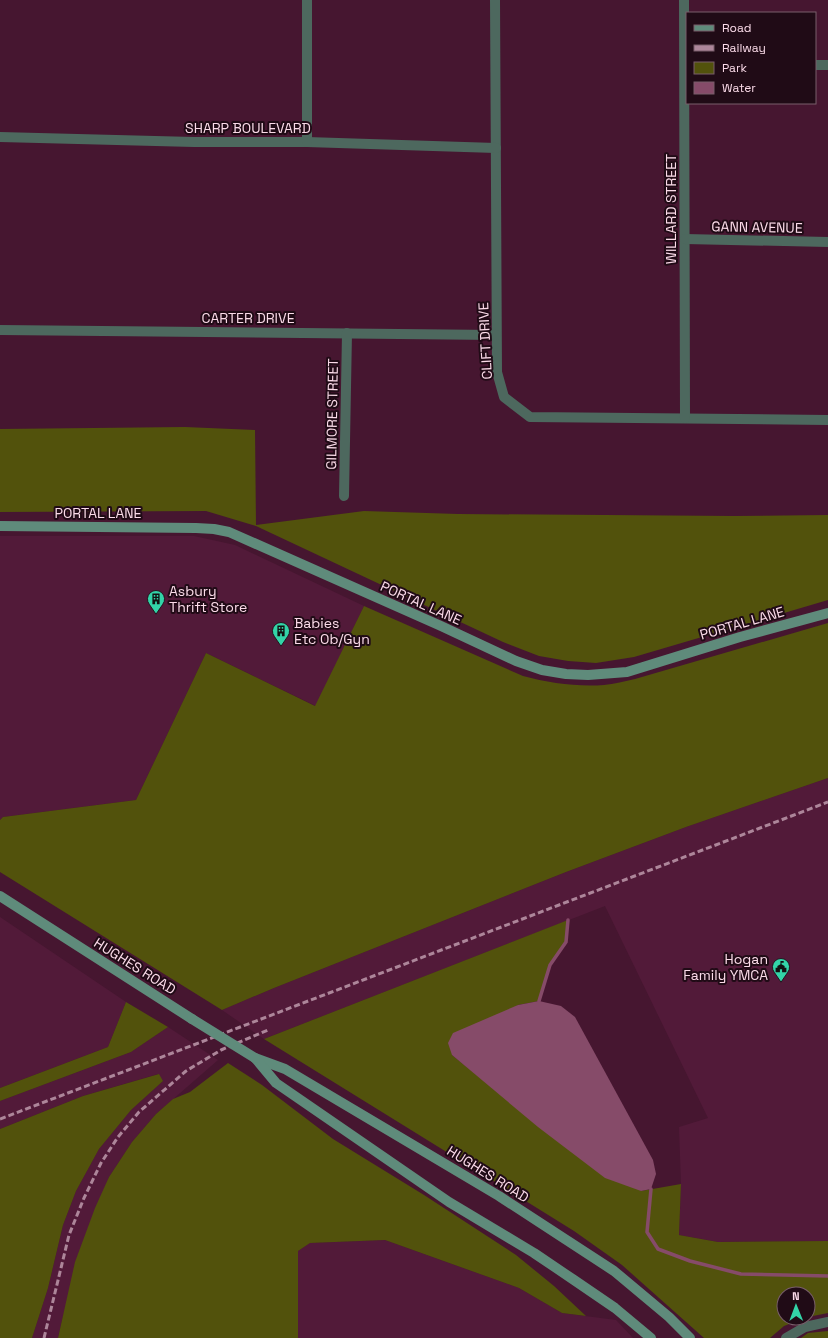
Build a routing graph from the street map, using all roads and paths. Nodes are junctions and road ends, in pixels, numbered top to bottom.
1 (307, 0) edge
2 (495, 0) edge
3 (684, 0) edge
4 (686, 63) edge
5 (816, 65) edge
6 (828, 65) edge
7 (0, 137) edge
8 (307, 142) junction
9 (496, 148) junction
10 (685, 239) junction
11 (828, 242) edge
12 (0, 330) edge
13 (347, 333) junction
14 (496, 335) junction
15 (685, 418) junction
16 (828, 420) edge
17 (344, 496) dead end
18 (0, 526) edge
19 (828, 613) edge
20 (0, 896) edge
21 (255, 1058) junction
22 (828, 1322) edge
23 (651, 1338) edge
24 (690, 1338) edge
25 (786, 1338) edge

1 - 8 street
2 - 9 street, CLIFT DRIVE
3 - 4 street, WILLARD STREET
4 - 10 street, WILLARD STREET
5 - 6 street
7 - 8 street, SHARP BOULEVARD
8 - 9 street, SHARP BOULEVARD
9 - 14 street, CLIFT DRIVE
10 - 11 street, GANN AVENUE
10 - 15 street, WILLARD STREET
12 - 13 street, CARTER DRIVE
13 - 14 street, CARTER DRIVE
13 - 17 street, GILMORE STREET
14 - 15 street, CLIFT DRIVE
15 - 16 street, CLIFT DRIVE
18 - 19 main road, PORTAL LANE
20 - 21 main road, HUGHES ROAD, bridge
21 - 23 main road, HUGHES ROAD
21 - 24 main road, HUGHES ROAD
22 - 25 street

